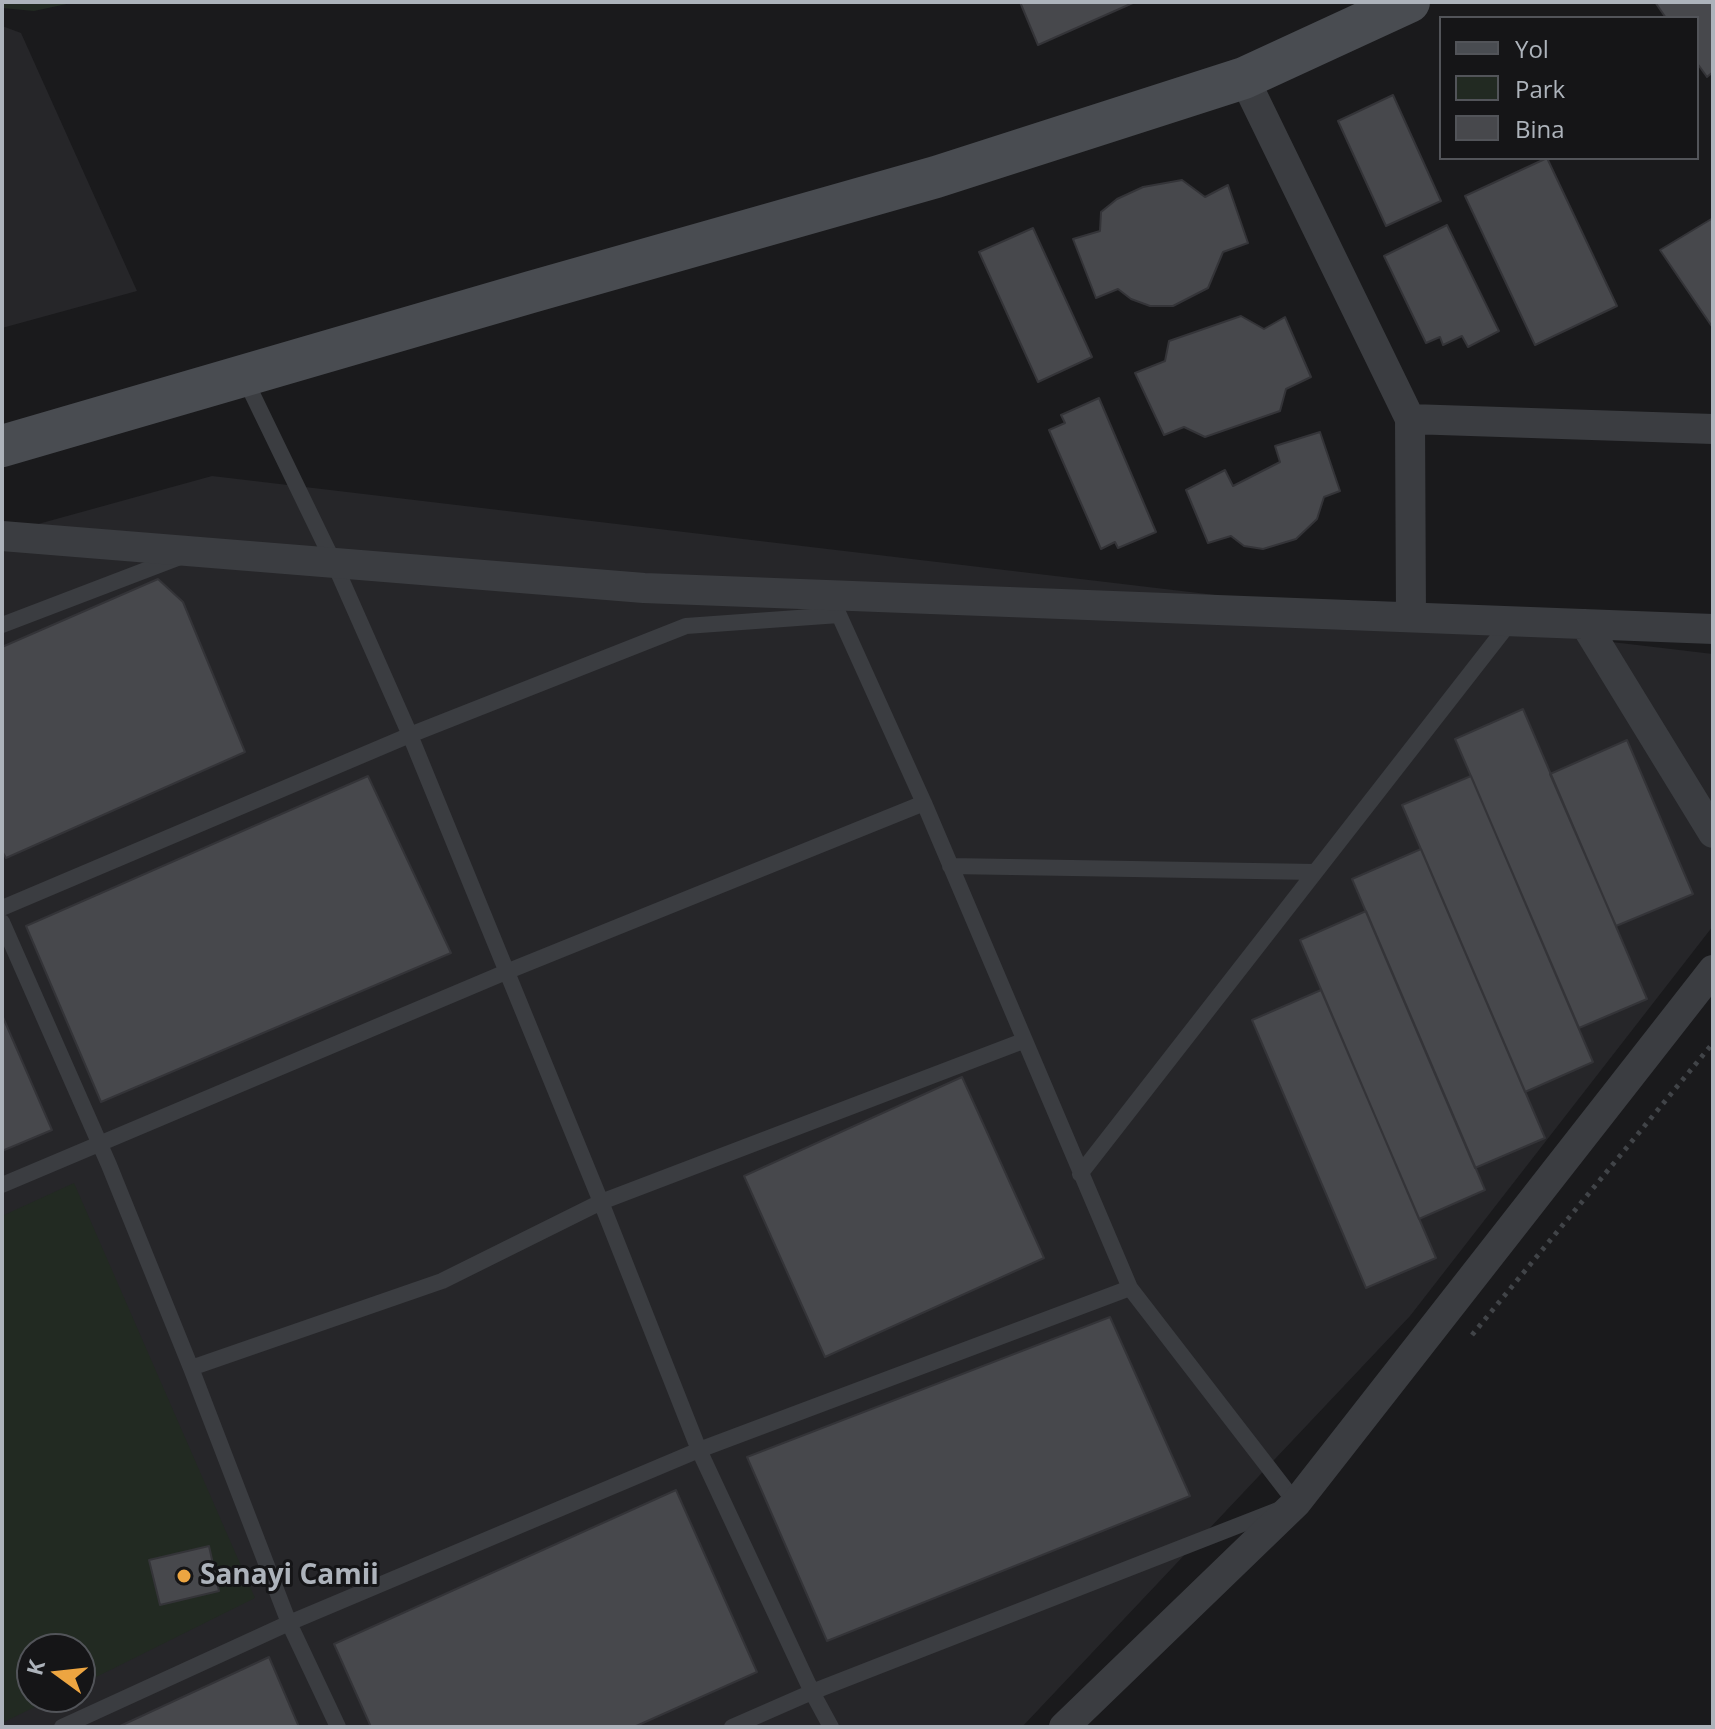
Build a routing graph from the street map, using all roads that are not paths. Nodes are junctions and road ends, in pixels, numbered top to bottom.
1 (1409, 2) edge
2 (1244, 78) junction
3 (243, 375) junction
4 (1410, 419) junction
5 (1713, 429) edge
6 (2, 446) edge
7 (2, 536) edge
8 (195, 552) junction
9 (334, 563) junction
10 (834, 605) junction
11 (1411, 617) junction
12 (1511, 621) junction
13 (1585, 624) junction
14 (2, 625) edge
15 (1713, 629) edge
16 (410, 735) junction
17 (924, 803) junction
18 (1713, 833) edge
19 (950, 866) junction
20 (1315, 872) junction
21 (2, 908) edge
22 (2, 922) edge
23 (1713, 970) edge
24 (506, 972) junction
25 (1023, 1041) junction
26 (100, 1144) junction
27 (1080, 1174) junction
28 (2, 1185) edge
29 (601, 1202) junction
30 (1130, 1288) junction
31 (191, 1368) junction
32 (699, 1450) junction
33 (1296, 1503) junction
34 (289, 1623) junction
35 (812, 1692) junction
36 (62, 1727) edge
37 (338, 1727) edge
38 (732, 1727) edge
39 (831, 1727) edge
40 (1064, 1727) edge

1 - 2 street
2 - 3 street
2 - 4 street
3 - 6 street
3 - 9 lane
4 - 5 street
4 - 11 street
7 - 8 street
8 - 9 street
8 - 14 lane
9 - 10 street
9 - 16 lane
10 - 11 street
10 - 16 lane
10 - 17 lane
11 - 12 street
12 - 13 street
12 - 20 lane
13 - 15 street
13 - 18 street
16 - 21 lane
16 - 24 lane
17 - 19 lane
17 - 24 lane
19 - 20 lane
19 - 25 lane
20 - 27 lane
22 - 26 lane
23 - 33 street
24 - 26 lane
24 - 29 lane
25 - 27 lane
25 - 29 lane
26 - 28 lane
26 - 31 lane
27 - 30 lane
29 - 31 lane
29 - 32 lane
30 - 32 lane
30 - 33 lane
31 - 34 lane
32 - 34 lane
32 - 35 lane
33 - 35 lane
33 - 40 street
34 - 36 lane
34 - 37 lane
35 - 38 lane
35 - 39 lane

